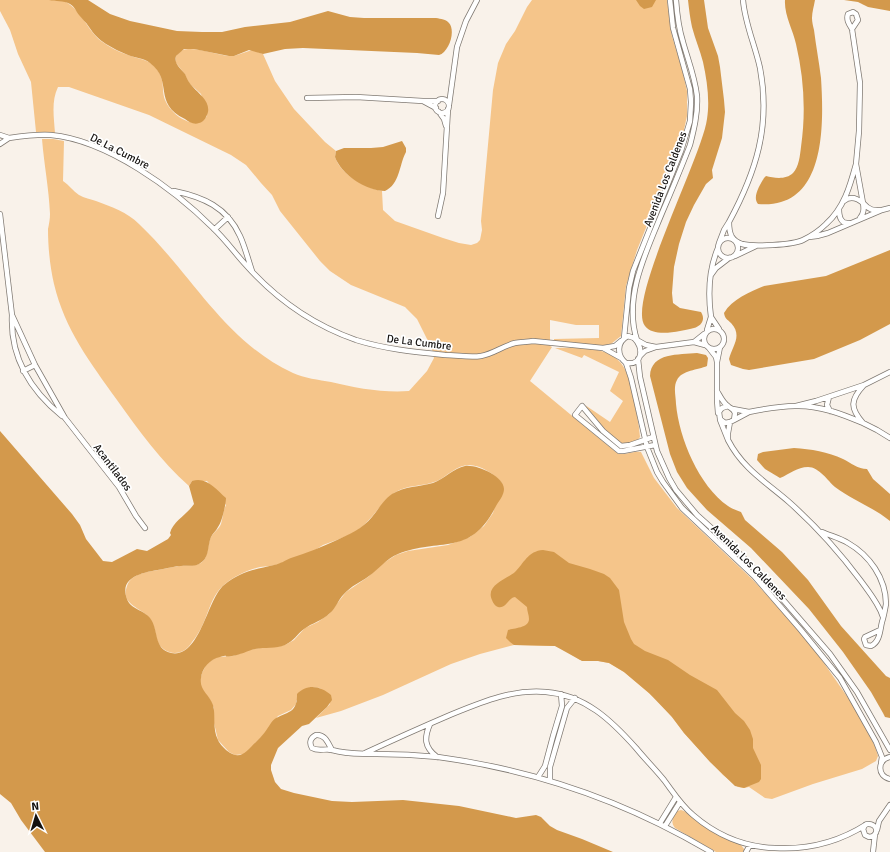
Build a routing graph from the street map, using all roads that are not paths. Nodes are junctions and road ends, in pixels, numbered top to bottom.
1 (477, 0) edge
2 (670, 0) edge
3 (676, 0) edge
4 (743, 0) edge
5 (852, 29) dead end
6 (452, 84) junction
7 (307, 98) dead end
8 (439, 100) junction
9 (423, 101) junction
10 (448, 107) junction
11 (437, 110) junction
12 (447, 130) junction
13 (0, 135) edge
14 (9, 138) junction
15 (0, 144) edge
16 (856, 164) junction
17 (171, 191) junction
18 (844, 201) junction
19 (863, 203) junction
20 (890, 208) edge
21 (839, 209) junction
22 (882, 210) junction
23 (0, 214) edge
24 (438, 216) dead end
25 (228, 217) junction
26 (858, 219) junction
27 (729, 222) junction
28 (851, 223) junction
29 (215, 229) junction
30 (809, 237) junction
31 (735, 240) junction
32 (759, 245) junction
33 (719, 246) junction
34 (732, 257) junction
35 (252, 272) junction
36 (712, 275) junction
37 (12, 315) junction
38 (712, 317) junction
39 (718, 330) junction
40 (706, 332) junction
41 (623, 339) junction
42 (637, 340) junction
43 (694, 342) junction
44 (656, 347) junction
45 (707, 347) junction
46 (720, 347) junction
47 (603, 348) junction
48 (621, 358) junction
49 (639, 358) junction
50 (717, 362) junction
51 (626, 364) junction
52 (35, 365) junction
53 (23, 371) junction
54 (890, 372) edge
55 (864, 385) junction
56 (717, 391) junction
57 (842, 393) junction
58 (829, 396) junction
59 (854, 399) junction
60 (796, 406) junction
61 (730, 407) junction
62 (853, 408) junction
63 (830, 411) junction
64 (749, 412) junction
65 (844, 415) junction
66 (719, 417) junction
67 (65, 418) junction
68 (594, 421) junction
69 (732, 421) junction
70 (863, 423) junction
71 (589, 427) junction
72 (653, 437) junction
73 (890, 438) edge
74 (645, 439) junction
75 (728, 440) junction
76 (655, 445) junction
77 (647, 447) junction
78 (145, 528) dead end
79 (819, 530) junction
80 (883, 617) junction
81 (880, 630) dead end
82 (561, 694) junction
83 (575, 698) junction
84 (562, 706) junction
85 (567, 708) junction
86 (430, 724) junction
87 (556, 737) junction
88 (332, 750) junction
89 (890, 750) edge
90 (365, 753) junction
91 (437, 757) junction
92 (890, 757) edge
93 (881, 763) junction
94 (547, 767) junction
95 (538, 777) junction
96 (888, 779) edge
97 (550, 780) junction
98 (890, 783) edge
99 (676, 797) junction
100 (680, 802) junction
101 (890, 806) edge
102 (882, 817) junction
103 (660, 823) junction
104 (866, 825) junction
105 (665, 826) junction
106 (854, 832) junction
107 (876, 833) junction
108 (868, 837) junction
109 (750, 845) junction
110 (873, 845) junction
111 (756, 847) junction
112 (711, 852) edge
113 (746, 852) edge
114 (753, 852) edge
115 (873, 852) edge

1 - 6 street
2 - 41 street, Avenida Los Caldenes
3 - 42 street, Avenida Los Caldenes
4 - 27 street
5 - 16 street
6 - 8 street
6 - 10 street
7 - 9 street
8 - 9 street
8 - 10 street
8 - 11 street
9 - 11 street
10 - 11 street
10 - 12 street
11 - 12 street
12 - 24 street
13 - 14 street
14 - 15 street
14 - 17 street, De La Cumbre
16 - 18 street
16 - 19 street
17 - 25 street, De La Cumbre
17 - 29 street, De La Cumbre
18 - 19 street
18 - 21 street
19 - 22 street
19 - 26 street
20 - 22 street
21 - 28 street
21 - 30 street
22 - 26 street
23 - 37 street, Acantilados
25 - 29 street
25 - 35 street, De La Cumbre
26 - 28 street
27 - 31 street
27 - 33 street
28 - 30 street
29 - 35 street, De La Cumbre
30 - 32 street
31 - 32 street
31 - 33 street
31 - 34 street
32 - 34 street
33 - 34 street
33 - 36 street
34 - 36 street
35 - 47 street, De La Cumbre
36 - 38 street
37 - 52 street, Acantilados
37 - 53 street, Acantilados
38 - 39 street
38 - 40 street
39 - 40 street
39 - 46 street
40 - 43 street
40 - 45 street
41 - 42 street
41 - 47 street
41 - 48 street
42 - 44 street
42 - 49 street
43 - 44 street
43 - 45 street
44 - 49 street
45 - 46 street
45 - 50 street
46 - 50 street
47 - 48 street
48 - 51 street
49 - 51 street
49 - 72 street, Avenida Los Caldenes
50 - 56 street
51 - 74 street, Avenida Los Caldenes
52 - 53 street
52 - 67 street, Acantilados
53 - 67 street, Acantilados
54 - 55 street
55 - 57 street
55 - 59 street
56 - 61 street
56 - 66 street
57 - 58 street
57 - 59 street
58 - 60 street
58 - 63 street
59 - 62 street
60 - 63 street
60 - 64 street
61 - 64 street
61 - 66 street
61 - 69 street
62 - 65 street
62 - 70 street
63 - 65 street
64 - 69 street
65 - 70 street
66 - 69 street
66 - 75 street
67 - 78 street, Acantilados
68 - 71 street
68 - 71 street
68 - 74 street
69 - 75 street
70 - 73 street
71 - 77 street
72 - 74 street
72 - 76 street, Avenida Los Caldenes
74 - 77 street, Avenida Los Caldenes
75 - 79 street
76 - 77 street
76 - 89 street, Avenida Los Caldenes
77 - 93 street, Avenida Los Caldenes
79 - 80 street
79 - 80 street
80 - 81 street
82 - 83 street
82 - 84 street
82 - 86 street
83 - 85 street
83 - 99 street
84 - 85 street
84 - 87 street
85 - 87 street
86 - 90 street
86 - 91 street
87 - 94 street
88 - 88 street
88 - 90 street
90 - 91 street
91 - 95 street
92 - 93 street
93 - 96 street, Avenida Los Caldenes
94 - 95 street
94 - 97 street
95 - 97 street
96 - 98 street
97 - 103 street
99 - 100 street
99 - 103 street
100 - 105 street
100 - 109 street
101 - 102 street
102 - 104 street
102 - 107 street
103 - 105 street
104 - 106 street
104 - 107 street
104 - 108 street
105 - 112 street
106 - 108 street
106 - 111 street
107 - 108 street
107 - 110 street
108 - 110 street
109 - 111 street
109 - 113 street
110 - 115 street
111 - 114 street

